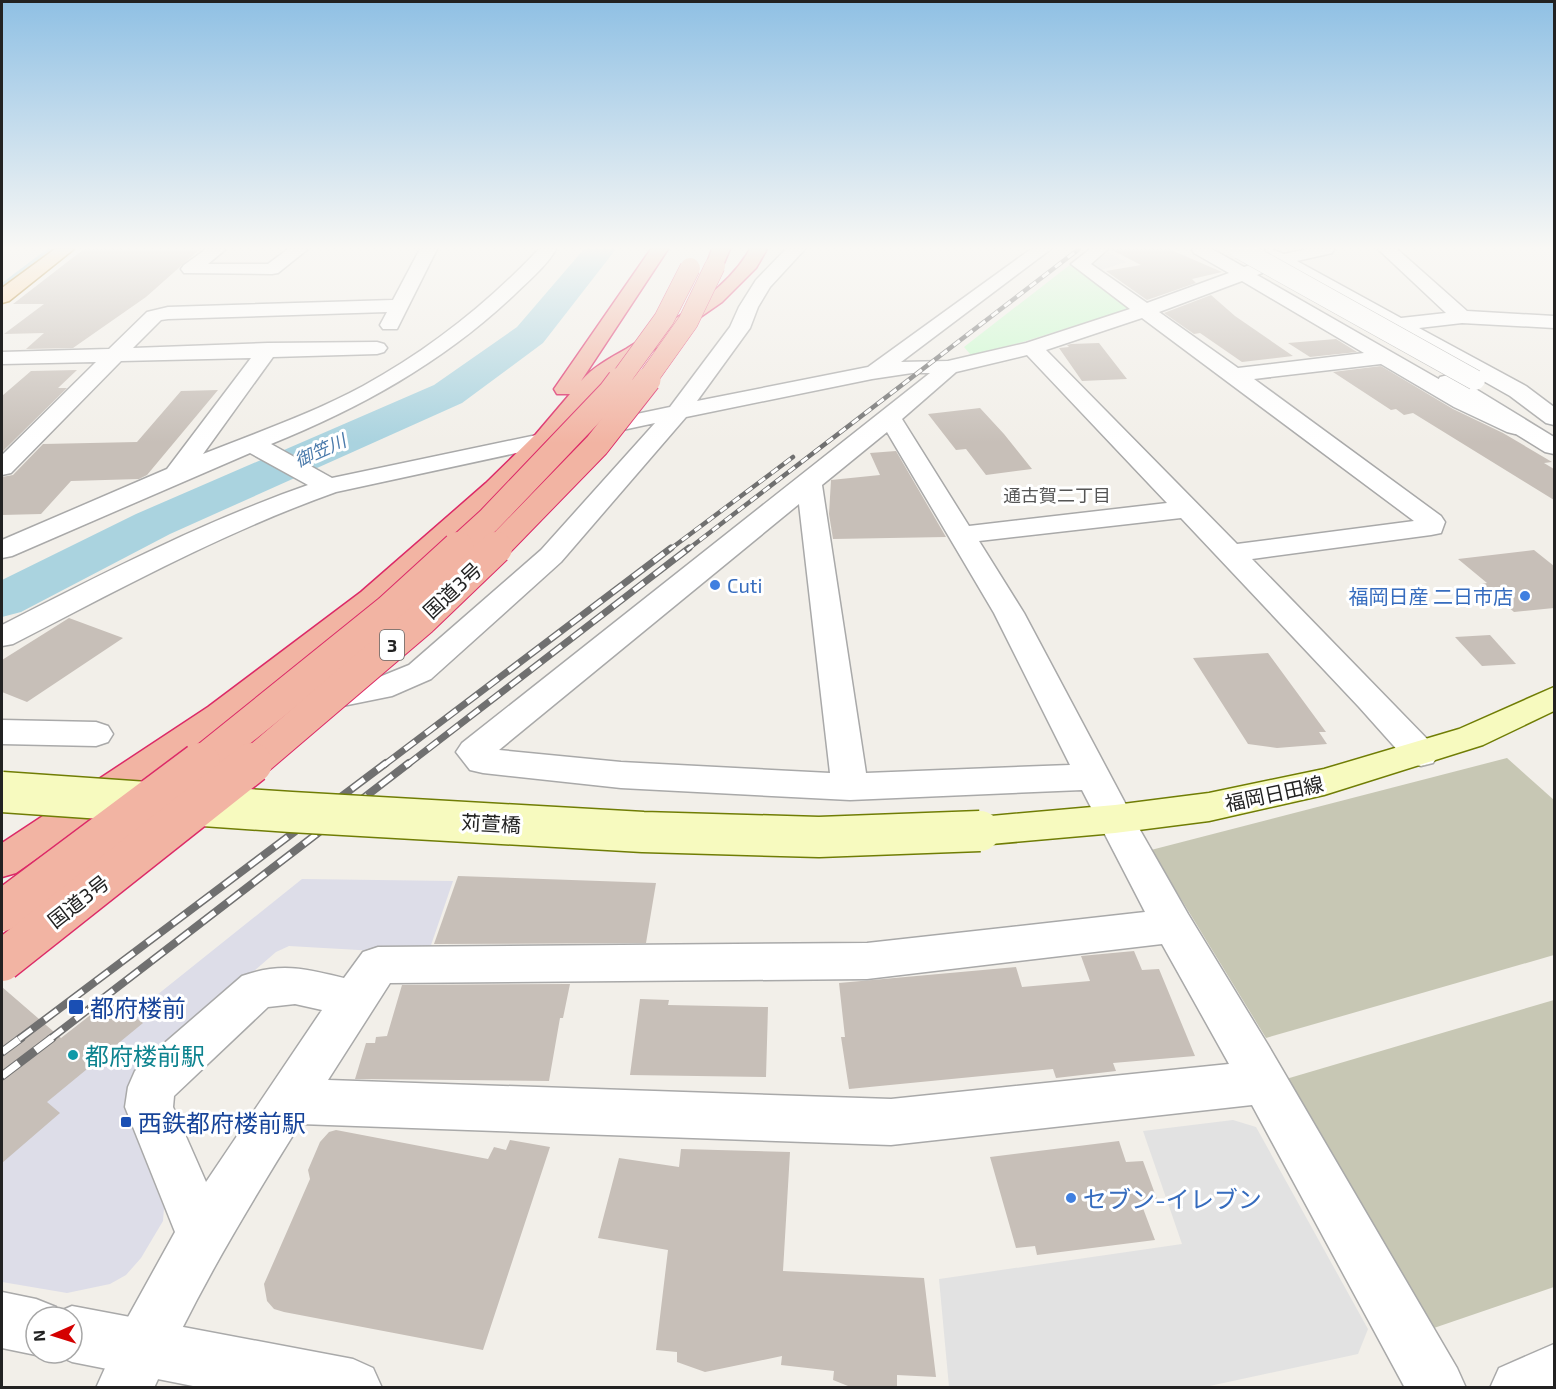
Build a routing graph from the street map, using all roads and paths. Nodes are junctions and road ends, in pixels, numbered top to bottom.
1 (165, 314) edge
2 (396, 314) edge
3 (482, 314) edge
4 (616, 314) edge
5 (668, 314) edge
6 (690, 314) edge
7 (691, 314) edge
8 (743, 314) edge
9 (953, 314) edge
10 (1133, 314) edge
11 (1149, 314) edge
12 (1311, 314) edge
13 (1331, 314) edge
14 (1356, 314) edge
15 (1381, 314) edge
16 (1458, 314) edge
17 (1462, 317) junction
18 (1554, 322) edge
19 (1400, 324) junction
20 (377, 348) junction
21 (1032, 348) junction
22 (268, 349) junction
23 (115, 354) junction
24 (1384, 357) junction
25 (2, 358) edge
26 (948, 367) junction
27 (872, 373) junction
28 (1234, 375) junction
29 (338, 406) junction
30 (677, 413) junction
31 (890, 418) junction
32 (1554, 418) edge
33 (1554, 439) edge
34 (531, 441) junction
35 (256, 447) junction
36 (2, 468) edge
37 (176, 474) junction
38 (325, 483) junction
39 (809, 483) junction
40 (1188, 509) junction
41 (963, 535) junction
42 (2, 550) edge
43 (1230, 553) junction
44 (2, 637) edge
45 (1554, 698) edge
46 (220, 715) junction
47 (2, 732) edge
48 (96, 734) dead end
49 (1421, 754) junction
50 (1093, 777) junction
51 (850, 787) junction
52 (2, 792) edge
53 (1115, 819) junction
54 (980, 831) joint
55 (2, 834) edge
56 (2, 862) edge
57 (2, 911) edge
58 (1173, 926) junction
59 (2, 961) edge
60 (354, 999) junction
61 (1264, 1082) junction
62 (289, 1101) junction
63 (203, 1236) junction
64 (2, 1320) edge
65 (24, 1325) edge
66 (84, 1341) edge
67 (133, 1368) edge
68 (1554, 1373) edge
69 (353, 1388) edge
70 (1437, 1388) edge
71 (1519, 1388) edge

1 - 23 street
2 - 20 street
3 - 29 street
4 - 34 highway
5 - 57 highway, 国道3号 / 3, bridge
6 - 59 highway, 国道3号 / 3, bridge
7 - 34 highway
8 - 30 street
9 - 27 street
10 - 21 street
11 - 28 street
12 - 24 street
13 - 33 street
14 - 33 street, bridge
15 - 19 street
16 - 17 street
17 - 18 street
17 - 19 street
19 - 32 street
20 - 22 street
20 - 29 street
21 - 26 street
21 - 40 street
22 - 23 street
22 - 37 street
23 - 25 street
23 - 36 street
24 - 28 street
24 - 33 street
26 - 27 street
26 - 31 street
27 - 30 street
28 - 43 street
29 - 35 street
30 - 34 street
30 - 46 street
31 - 39 street
31 - 41 street
34 - 38 street
34 - 46 highway
34 - 55 highway
35 - 37 street
35 - 38 street
37 - 42 street
38 - 44 street
39 - 51 street
39 - 51 street
40 - 41 street
40 - 43 street
41 - 50 street
43 - 49 street
45 - 49 main road, 福岡日田線
46 - 56 highway
47 - 48 street
49 - 53 main road, 福岡日田線
50 - 51 street
50 - 53 street
52 - 54 main road, 苅萱橋, bridge
53 - 54 main road, 福岡日田線
53 - 58 street
58 - 60 street
58 - 61 street
60 - 62 street
60 - 63 street
61 - 62 street
61 - 70 street
62 - 63 street
63 - 67 street
64 - 65 street
66 - 67 street
67 - 69 street
68 - 71 street

